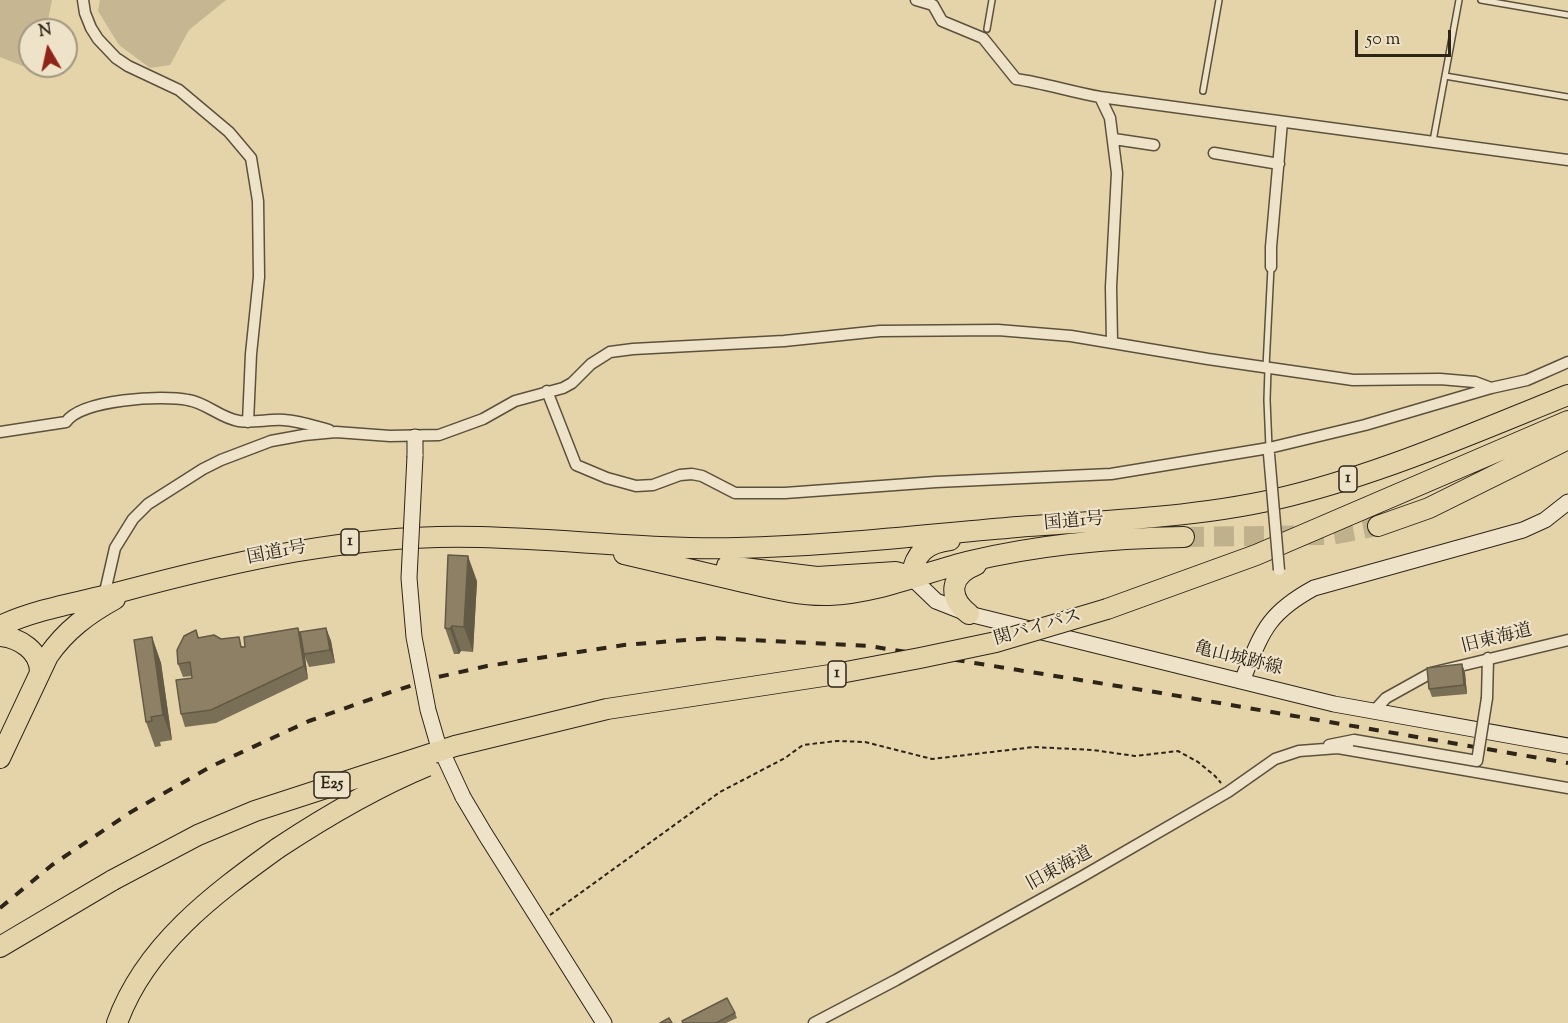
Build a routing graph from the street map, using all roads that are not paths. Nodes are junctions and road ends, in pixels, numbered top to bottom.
1 (83, 0) edge
2 (916, 0) edge
3 (992, 0) edge
4 (1219, 0) edge
5 (1459, 0) edge
6 (1481, 0) edge
7 (1499, 2) edge
8 (1568, 15) edge
9 (987, 29) dead end
10 (1445, 76) junction
11 (1203, 91) dead end
12 (1100, 97) junction
13 (1568, 97) edge
14 (1282, 122) junction
15 (1114, 139) junction
16 (1433, 143) junction
17 (1154, 145) dead end
18 (1214, 153) dead end
19 (1568, 160) edge
20 (1279, 164) junction
21 (1271, 267) joint
22 (1112, 342) junction
23 (1568, 362) edge
24 (1267, 367) junction
25 (1491, 388) junction
26 (547, 391) junction
27 (1568, 395) edge
28 (1568, 414) edge
29 (1568, 421) edge
30 (248, 422) junction
31 (0, 432) edge
32 (336, 432) junction
33 (415, 437) junction
34 (1568, 439) edge
35 (1269, 451) junction
36 (1489, 454) junction
37 (1568, 502) edge
38 (1116, 519) junction
39 (1378, 526) tunnel mouth
40 (1184, 537) tunnel mouth
41 (562, 542) junction
42 (1066, 544) junction
43 (619, 545) junction
44 (1279, 570) dead end
45 (911, 577) junction
46 (141, 586) junction
47 (104, 596) junction
48 (969, 614) junction
49 (0, 623) edge
50 (0, 636) edge
51 (1568, 640) edge
52 (1488, 658) junction
53 (40, 672) junction
54 (1242, 681) junction
55 (1374, 711) junction
56 (562, 719) junction
57 (1568, 746) edge
58 (1320, 748) junction
59 (0, 758) edge
60 (1568, 788) edge
61 (0, 947) edge
62 (117, 1023) edge
63 (604, 1023) edge
64 (814, 1023) edge

1 - 30 street
2 - 12 street
3 - 9 lane
4 - 11 lane
5 - 10 lane
6 - 7 lane
7 - 8 lane
10 - 13 lane
10 - 16 lane
12 - 14 street
12 - 15 street
14 - 16 street
14 - 20 street
15 - 17 street
15 - 22 street
16 - 19 street
18 - 20 street
20 - 21 street
21 - 24 lane
22 - 24 street
22 - 26 street
23 - 25 street
24 - 25 street
24 - 35 lane
25 - 35 street
26 - 33 street
26 - 35 street
27 - 38 highway, 国道1号 / 1
28 - 36 highway, 1
29 - 36 highway, 1
30 - 31 street
30 - 32 street
32 - 33 street
32 - 47 street
33 - 63 street, bridge
34 - 39 highway
35 - 44 street, bridge
36 - 56 highway, 関バイパス / 1, bridge
37 - 54 street
38 - 43 highway, 国道1号 / 1
38 - 45 highway
40 - 42 highway, 国道1号 / 1
41 - 43 highway, 国道1号 / 1
41 - 45 highway, 国道1号 / 1
41 - 46 highway, 国道1号 / 1
42 - 45 highway, 国道1号 / 1
42 - 48 highway
43 - 45 highway
45 - 48 street, 亀山城跡線
46 - 47 highway, 国道1号 / 1
46 - 53 highway
47 - 49 highway, 国道1号 / 1
48 - 54 street, 亀山城跡線
50 - 53 highway
51 - 52 street, 旧東海道
52 - 55 street, 旧東海道
52 - 58 street, bridge
53 - 59 highway
54 - 55 street, 亀山城跡線
55 - 57 street, 亀山城跡線
56 - 61 highway, E25, bridge
56 - 62 highway, E25, bridge
58 - 60 street
58 - 64 street, 旧東海道

